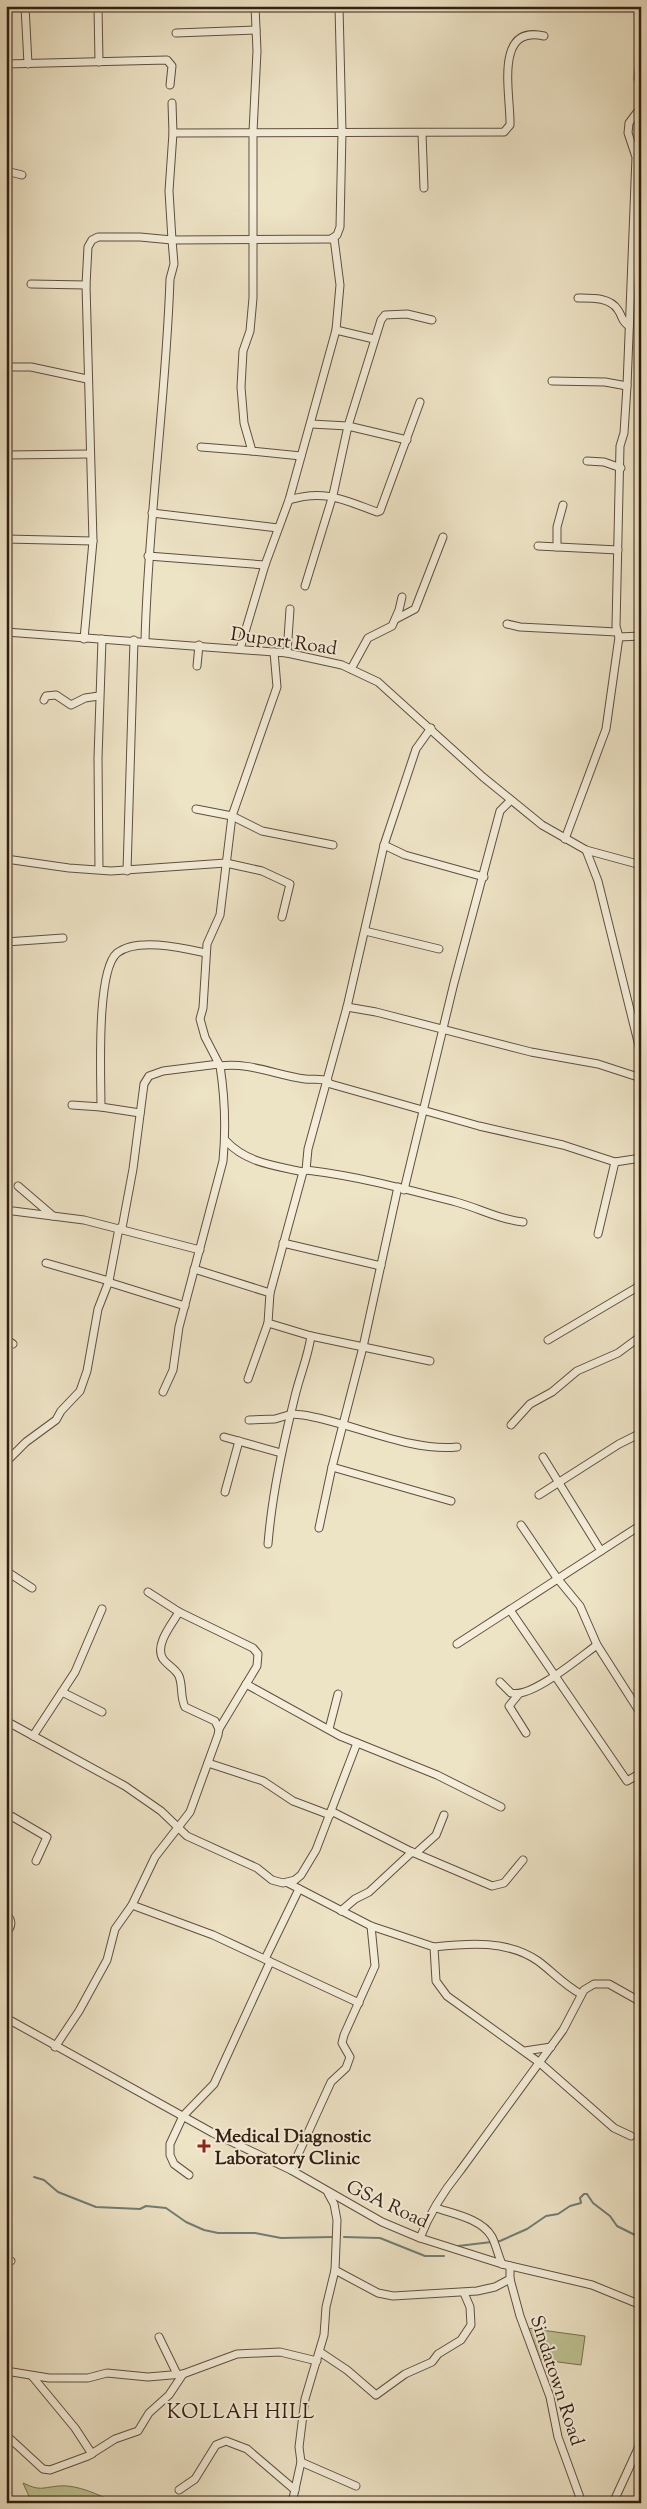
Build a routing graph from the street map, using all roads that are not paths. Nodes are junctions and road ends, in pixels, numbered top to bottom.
1 (26, 6) edge
2 (98, 6) edge
3 (255, 6) edge
4 (339, 6) edge
5 (256, 30) junction
6 (176, 33) dead end
7 (544, 36) dead end
8 (99, 62) junction
9 (640, 62) edge
10 (6, 64) edge
11 (28, 64) junction
12 (170, 85) dead end
13 (641, 86) edge
14 (172, 103) dead end
15 (641, 107) edge
16 (253, 132) junction
17 (342, 132) junction
18 (422, 132) junction
19 (173, 134) junction
20 (6, 171) edge
21 (22, 175) dead end
22 (424, 188) dead end
23 (252, 238) junction
24 (331, 239) junction
25 (172, 240) junction
26 (31, 284) dead end
27 (86, 285) junction
28 (578, 298) dead end
29 (432, 320) dead end
30 (629, 326) junction
31 (336, 330) junction
32 (374, 339) junction
33 (6, 367) edge
34 (87, 380) junction
35 (552, 381) dead end
36 (627, 386) junction
37 (420, 402) dead end
38 (311, 424) junction
39 (348, 426) junction
40 (407, 440) junction
41 (201, 447) dead end
42 (252, 451) junction
43 (90, 454) junction
44 (6, 455) edge
45 (301, 456) junction
46 (587, 461) dead end
47 (621, 468) junction
48 (333, 495) junction
49 (289, 500) junction
50 (564, 504) dead end
51 (152, 513) junction
52 (278, 528) junction
53 (443, 537) dead end
54 (6, 539) edge
55 (93, 541) junction
56 (538, 546) dead end
57 (557, 547) junction
58 (618, 550) junction
59 (148, 556) junction
60 (265, 565) junction
61 (305, 586) dead end
62 (402, 597) dead end
63 (290, 609) dead end
64 (396, 618) junction
65 (507, 624) dead end
66 (6, 632) edge
67 (618, 635) junction
68 (641, 636) edge
69 (84, 638) junction
70 (102, 639) junction
71 (134, 640) junction
72 (145, 641) junction
73 (199, 646) junction
74 (240, 649) junction
75 (274, 652) junction
76 (287, 653) junction
77 (196, 666) dead end
78 (351, 669) junction
79 (100, 696) junction
80 (44, 700) dead end
81 (430, 728) junction
82 (510, 800) junction
83 (196, 809) dead end
84 (232, 816) junction
85 (565, 839) junction
86 (333, 845) dead end
87 (384, 845) junction
88 (586, 850) junction
89 (6, 859) edge
90 (226, 863) junction
91 (641, 865) edge
92 (98, 869) junction
93 (128, 871) junction
94 (484, 877) junction
95 (282, 917) dead end
96 (365, 931) junction
97 (63, 938) dead end
98 (6, 942) edge
99 (439, 949) dead end
100 (206, 954) junction
101 (347, 1007) junction
102 (443, 1030) junction
103 (641, 1054) edge
104 (220, 1065) junction
105 (641, 1078) edge
106 (328, 1082) junction
107 (72, 1104) dead end
108 (101, 1107) junction
109 (423, 1110) junction
110 (140, 1113) junction
111 (226, 1140) junction
112 (641, 1158) edge
113 (615, 1162) junction
114 (304, 1171) junction
115 (18, 1186) dead end
116 (401, 1189) junction
117 (12, 1211) dead end
118 (53, 1216) junction
119 (523, 1222) dead end
120 (120, 1228) junction
121 (598, 1234) dead end
122 (283, 1244) junction
123 (200, 1250) junction
124 (46, 1263) dead end
125 (382, 1266) junction
126 (194, 1269) junction
127 (108, 1282) junction
128 (641, 1285) edge
129 (270, 1293) junction
130 (185, 1306) junction
131 (268, 1324) junction
132 (311, 1336) junction
133 (641, 1336) edge
134 (6, 1339) edge
135 (548, 1340) dead end
136 (13, 1344) dead end
137 (364, 1347) junction
138 (430, 1361) dead end
139 (248, 1379) dead end
140 (163, 1392) dead end
141 (292, 1414) junction
142 (249, 1420) dead end
143 (344, 1425) junction
144 (511, 1425) dead end
145 (641, 1433) edge
146 (224, 1436) dead end
147 (239, 1440) junction
148 (457, 1447) dead end
149 (281, 1454) junction
150 (543, 1456) dead end
151 (6, 1462) edge
152 (332, 1467) junction
153 (558, 1482) junction
154 (225, 1492) dead end
155 (539, 1495) dead end
156 (451, 1501) dead end
157 (522, 1525) dead end
158 (641, 1525) edge
159 (319, 1528) dead end
160 (268, 1544) dead end
161 (601, 1551) junction
162 (6, 1571) edge
163 (557, 1578) junction
164 (32, 1588) dead end
165 (148, 1592) dead end
166 (102, 1609) dead end
167 (510, 1610) junction
168 (179, 1612) junction
169 (457, 1644) dead end
170 (597, 1645) junction
171 (555, 1675) junction
172 (500, 1682) dead end
173 (246, 1684) junction
174 (62, 1692) junction
175 (338, 1694) dead end
176 (518, 1695) junction
177 (102, 1712) dead end
178 (641, 1714) edge
179 (6, 1721) edge
180 (219, 1729) junction
181 (329, 1729) junction
182 (526, 1733) dead end
183 (33, 1736) junction
184 (357, 1743) junction
185 (208, 1763) junction
186 (641, 1773) edge
187 (501, 1807) dead end
188 (6, 1813) edge
189 (330, 1813) junction
190 (444, 1815) dead end
191 (177, 1827) junction
192 (414, 1852) junction
193 (523, 1860) dead end
194 (36, 1861) dead end
195 (288, 1883) junction
196 (300, 1889) junction
197 (132, 1905) junction
198 (341, 1911) junction
199 (6, 1914) edge
200 (371, 1926) junction
201 (6, 1934) edge
202 (434, 1947) junction
203 (267, 1960) junction
204 (581, 1994) junction
205 (641, 2002) edge
206 (360, 2003) junction
207 (6, 2018) edge
208 (55, 2047) junction
209 (551, 2047) junction
210 (524, 2051) junction
211 (540, 2063) junction
212 (183, 2116) junction
213 (631, 2136) dead end
214 (291, 2170) junction
215 (188, 2175) dead end
216 (328, 2192) junction
217 (436, 2208) junction
218 (420, 2238) junction
219 (502, 2264) junction
220 (510, 2266) junction
221 (335, 2270) junction
222 (510, 2279) junction
223 (464, 2293) junction
224 (641, 2305) edge
225 (159, 2337) dead end
226 (320, 2352) junction
227 (318, 2361) junction
228 (6, 2371) edge
229 (180, 2374) junction
230 (32, 2376) junction
231 (6, 2435) edge
232 (641, 2442) edge
233 (92, 2454) junction
234 (301, 2462) junction
235 (356, 2486) dead end
236 (179, 2490) dead end
237 (295, 2490) junction
238 (292, 2503) edge
239 (582, 2503) edge
240 (613, 2503) edge

1 - 11 street
2 - 8 street
3 - 5 street
4 - 17 street
5 - 6 street
5 - 16 street
7 - 18 street
8 - 11 street
8 - 12 street
9 - 13 street
10 - 11 street
14 - 19 street
15 - 30 street
16 - 17 street
16 - 19 street
16 - 23 street
17 - 18 street
17 - 24 street
18 - 22 street
19 - 25 street
20 - 21 street
23 - 24 street
23 - 25 street
23 - 42 street
24 - 31 street
25 - 27 street
25 - 51 street
26 - 27 street
27 - 34 street
28 - 30 street
29 - 32 street
30 - 36 street
31 - 32 street
31 - 38 street
32 - 39 street
33 - 34 street
34 - 43 street
35 - 36 street
36 - 47 street
37 - 40 street
38 - 39 street
38 - 45 street
39 - 40 street
39 - 48 street
40 - 48 street
41 - 42 street
42 - 45 street
43 - 44 street
43 - 55 street
45 - 49 street
46 - 47 street
47 - 58 street
48 - 49 street
48 - 61 street
49 - 52 street
50 - 57 street
51 - 52 street
51 - 59 street
52 - 60 street
53 - 64 street
54 - 55 street
55 - 69 street
56 - 57 street
57 - 58 street
58 - 67 street
59 - 60 street
59 - 72 street
60 - 74 street
62 - 64 street
63 - 76 street
64 - 78 street
65 - 67 street
66 - 69 street, Duport Road
67 - 68 street
67 - 85 street
69 - 70 street, Duport Road
70 - 71 street, Duport Road
70 - 79 street
71 - 72 street, Duport Road
71 - 93 street
72 - 73 street, Duport Road
73 - 74 street, Duport Road
73 - 77 street
74 - 75 street, Duport Road
75 - 76 street, Duport Road
75 - 84 street
76 - 78 street, Duport Road
78 - 81 street, Duport Road
79 - 80 street
79 - 92 street
81 - 82 street, Duport Road
81 - 87 street
82 - 85 street, Duport Road
82 - 94 street
83 - 84 street
84 - 86 street
84 - 90 street
85 - 88 street, Duport Road
87 - 94 street
87 - 96 street
88 - 91 street, Duport Road
88 - 103 street
89 - 92 street
90 - 93 street
90 - 95 street
90 - 100 street
92 - 93 street
94 - 102 street
96 - 99 street
96 - 101 street
97 - 98 street
100 - 104 street
100 - 108 street
101 - 102 street
101 - 106 street
102 - 105 street
102 - 109 street
104 - 106 street
104 - 110 street
104 - 111 street
106 - 109 street
106 - 114 street
107 - 108 street
108 - 110 street
109 - 113 street
109 - 116 street
110 - 120 street
111 - 114 street
111 - 123 street
112 - 113 street
113 - 121 street
114 - 116 street
114 - 122 street
115 - 118 street
116 - 119 street
116 - 125 street
117 - 118 street
118 - 120 street
120 - 123 street
120 - 127 street
122 - 125 street
122 - 129 street
123 - 126 street
124 - 127 street
125 - 137 street
126 - 129 street
126 - 130 street
127 - 130 street
127 - 151 street
128 - 135 street
129 - 131 street
130 - 140 street
131 - 132 street
131 - 139 street
132 - 137 street
132 - 141 street
133 - 144 street
134 - 136 street
137 - 138 street
137 - 143 street
141 - 142 street
141 - 143 street
141 - 149 street
143 - 148 street
143 - 152 street
145 - 153 street
146 - 147 street
147 - 149 street
147 - 154 street
149 - 160 street
150 - 153 street
152 - 156 street
152 - 159 street
153 - 155 street
153 - 161 street
157 - 163 street
158 - 161 street
161 - 163 street
162 - 164 street
163 - 167 street
163 - 170 street
165 - 168 street
166 - 174 street
167 - 169 street
167 - 171 street
168 - 173 street
168 - 180 street
170 - 171 street
170 - 178 street
171 - 176 street
171 - 186 street
172 - 176 street
173 - 180 street
173 - 181 street
174 - 177 street
174 - 183 street
175 - 181 street
176 - 182 street
179 - 183 street
180 - 185 street
181 - 184 street
183 - 191 street
184 - 187 street
184 - 189 street
185 - 189 street
185 - 191 street
188 - 194 street
189 - 192 street
189 - 195 street
190 - 192 street
191 - 195 street
191 - 197 street
192 - 193 street
192 - 198 street
195 - 196 street
196 - 198 street
196 - 203 street
197 - 203 street
197 - 208 street
198 - 200 street
199 - 201 street
200 - 202 street
200 - 206 street
202 - 204 street
202 - 210 street
203 - 206 street
203 - 212 street
204 - 205 street
204 - 209 street
206 - 214 street
207 - 208 street, GSA Road
208 - 212 street, GSA Road
209 - 210 street
209 - 211 street
210 - 211 street
211 - 213 street
211 - 217 street
212 - 214 street, GSA Road
212 - 215 street
214 - 216 street, GSA Road
216 - 218 street, GSA Road
216 - 221 street
217 - 218 street
217 - 219 street
218 - 219 street, GSA Road
219 - 220 street, GSA Road
220 - 222 street, Sindatown Road
220 - 224 street, GSA Road
221 - 223 street
221 - 226 street
222 - 223 street
222 - 239 street, Sindatown Road
223 - 226 street
225 - 229 street
226 - 227 street
227 - 229 street
227 - 234 street
228 - 230 street
229 - 230 street
229 - 233 street
230 - 233 street
231 - 233 street
232 - 240 street
234 - 235 street
234 - 237 street
236 - 237 street
237 - 238 street

